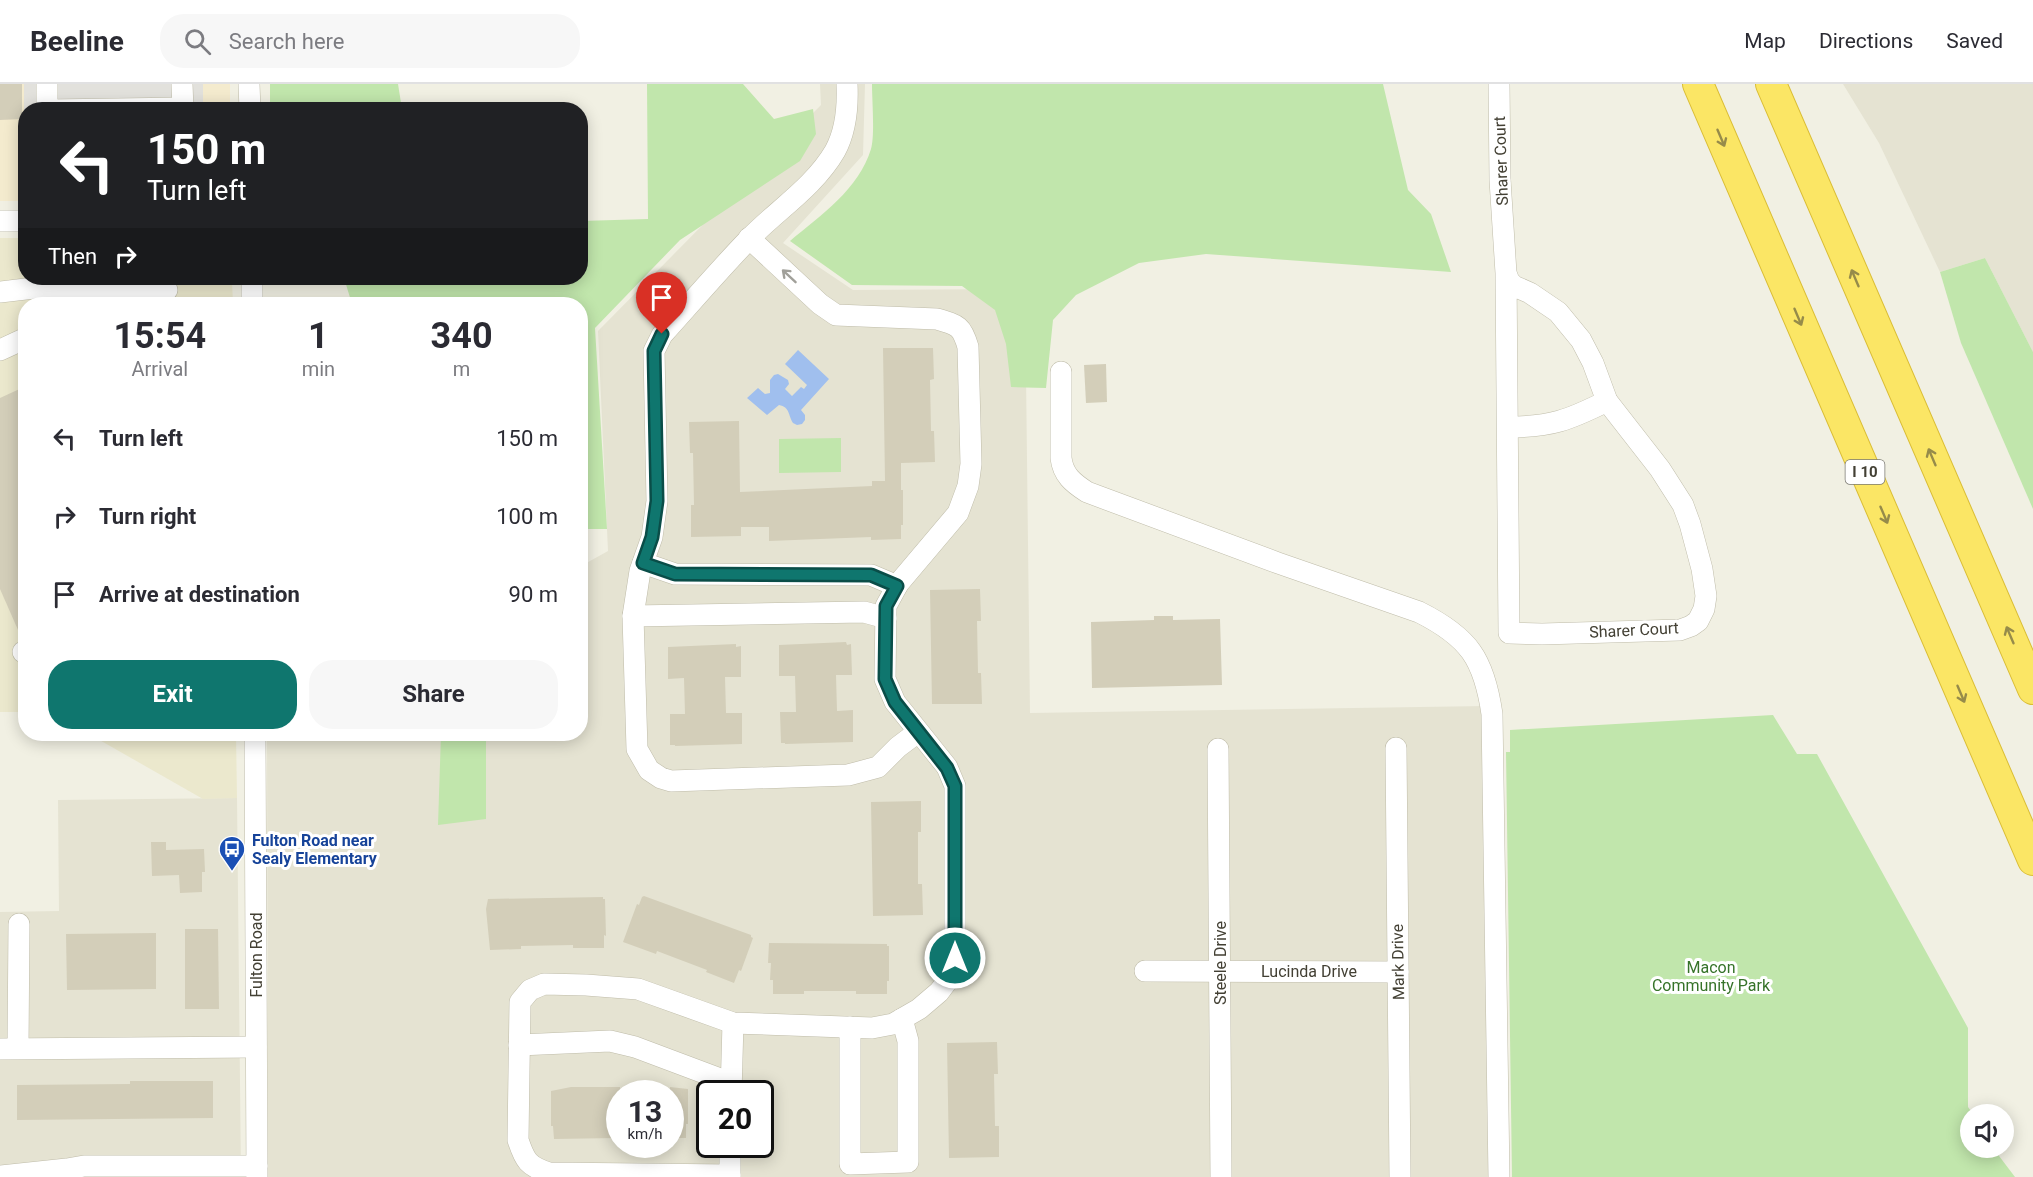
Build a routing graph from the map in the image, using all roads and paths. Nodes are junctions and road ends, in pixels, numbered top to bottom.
1 (46, 84) edge
2 (182, 84) edge
3 (249, 84) edge
4 (847, 84) edge
5 (1499, 84) edge
6 (1698, 84) edge
7 (1771, 84) edge
8 (46, 102) edge
9 (183, 102) edge
10 (250, 102) edge
11 (0, 221) edge
12 (18, 221) edge
13 (749, 238) junction
14 (1506, 273) junction
15 (34, 290) edge
16 (167, 290) dead end
17 (0, 292) edge
18 (18, 342) edge
19 (0, 350) edge
20 (1061, 372) dead end
21 (1607, 401) junction
22 (1508, 427) junction
23 (643, 563) junction
24 (897, 586) junction
25 (633, 616) junction
26 (886, 618) junction
27 (2033, 689) edge
28 (918, 732) junction
29 (255, 741) edge
30 (1396, 748) dead end
31 (1218, 749) dead end
32 (2033, 860) edge
33 (19, 924) dead end
34 (1145, 971) dead end
35 (1220, 971) junction
36 (1398, 972) junction
37 (902, 1019) junction
38 (732, 1023) junction
39 (850, 1027) junction
40 (519, 1045) junction
41 (256, 1047) junction
42 (9, 1048) edge
43 (712, 1080) edge
44 (731, 1080) edge
45 (730, 1158) edge
46 (257, 1172) edge
47 (0, 1176) edge
48 (730, 1176) edge
49 (1221, 1177) edge
50 (1400, 1177) edge
51 (1499, 1177) edge

1 - 8 street
2 - 9 street
3 - 10 street
4 - 13 street
5 - 14 street, Sharer Court
6 -> 32 highway, I 10
27 -> 7 highway
11 - 12 street
13 - 23 street
24 -> 13 street
14 - 21 street, Sharer Court
14 - 22 street, Sharer Court
15 - 16 street
15 - 17 street
18 - 19 street
20 - 51 street
21 - 22 street
21 - 22 street, Sharer Court
23 - 24 street
23 - 25 street
24 - 26 street
25 - 26 street
25 - 28 street
26 - 28 street
28 - 37 street
29 - 41 street, Fulton Road
30 - 36 street, Mark Drive
31 - 35 street, Steele Drive
33 - 42 street
34 - 35 street, Lucinda Drive
35 - 36 street, Lucinda Drive
35 - 49 street, Steele Drive
36 - 50 street, Mark Drive
37 - 39 street
37 - 39 street
38 - 39 street
38 - 40 street
38 - 44 street
40 - 43 street
40 - 48 street
41 - 42 street
41 - 46 street, Fulton Road
45 - 48 street
46 - 47 street

